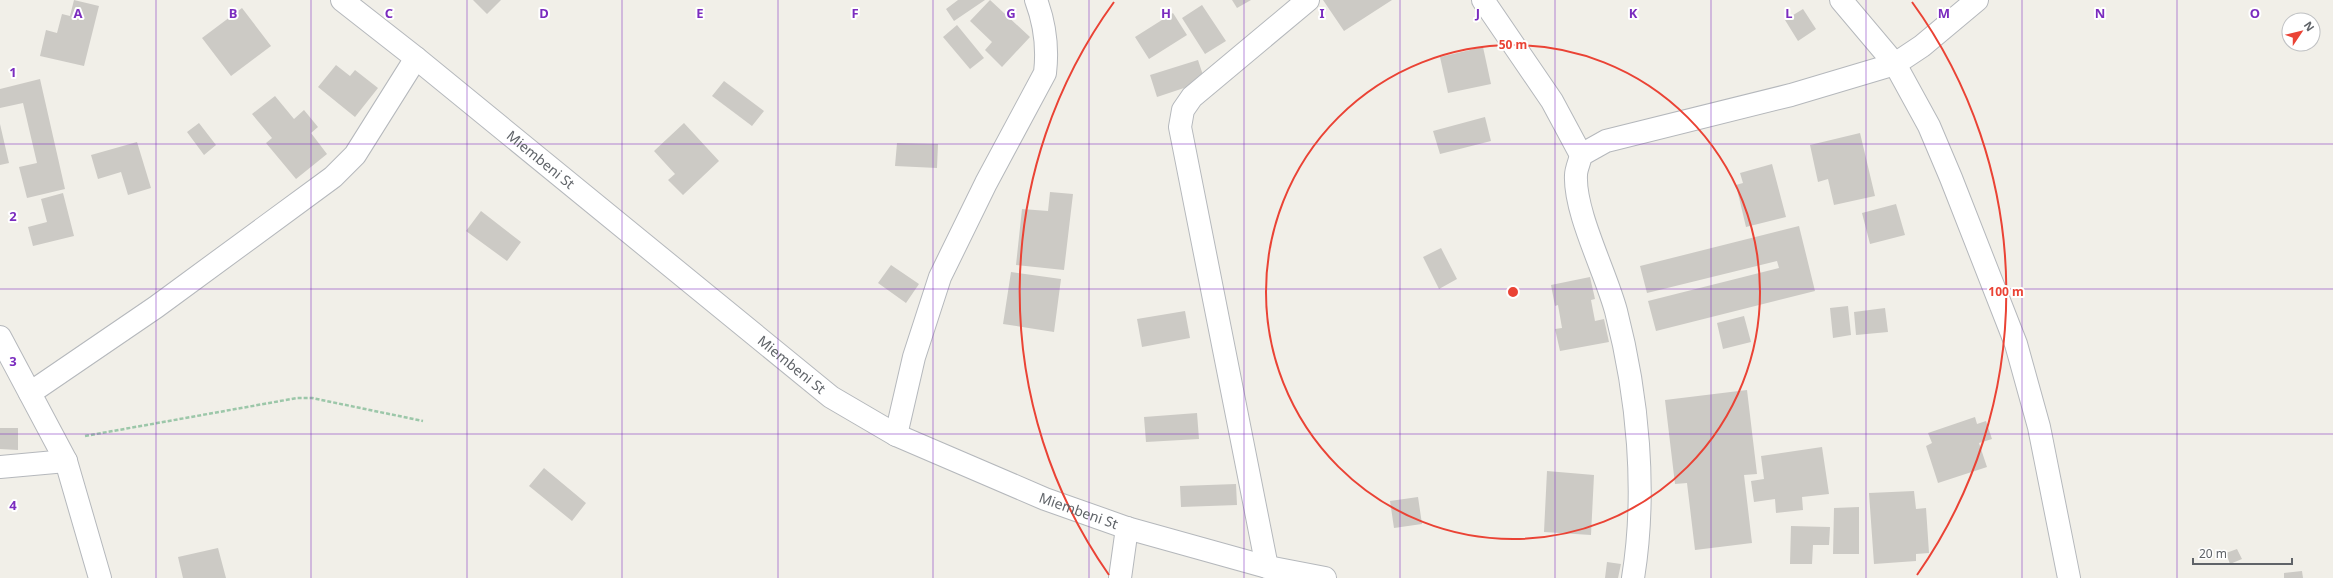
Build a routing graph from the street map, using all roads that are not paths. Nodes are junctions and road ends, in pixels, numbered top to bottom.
1 (342, 0) edge
2 (1036, 0) edge
3 (1308, 0) edge
4 (1483, 0) edge
5 (1841, 0) edge
6 (1977, 0) edge
7 (416, 58) junction
8 (1895, 64) junction
9 (1581, 155) junction
10 (0, 337) edge
11 (30, 393) junction
12 (896, 436) junction
13 (66, 461) junction
14 (0, 467) edge
15 (1127, 528) junction
16 (1267, 567) junction
17 (100, 578) edge
18 (1120, 578) edge
19 (1325, 578) edge
20 (1633, 578) edge
21 (2069, 578) edge

1 - 7 street, Miembeni St
2 - 12 street
3 - 16 street
4 - 9 street
5 - 8 street
6 - 8 street
7 - 11 street
7 - 12 street, Miembeni St
8 - 9 street
8 - 21 street
9 - 20 street
10 - 11 street
11 - 13 street
12 - 15 street, Miembeni St
13 - 14 street
13 - 17 street
15 - 16 street, Miembeni St
15 - 18 street
16 - 19 street, Miembeni St

